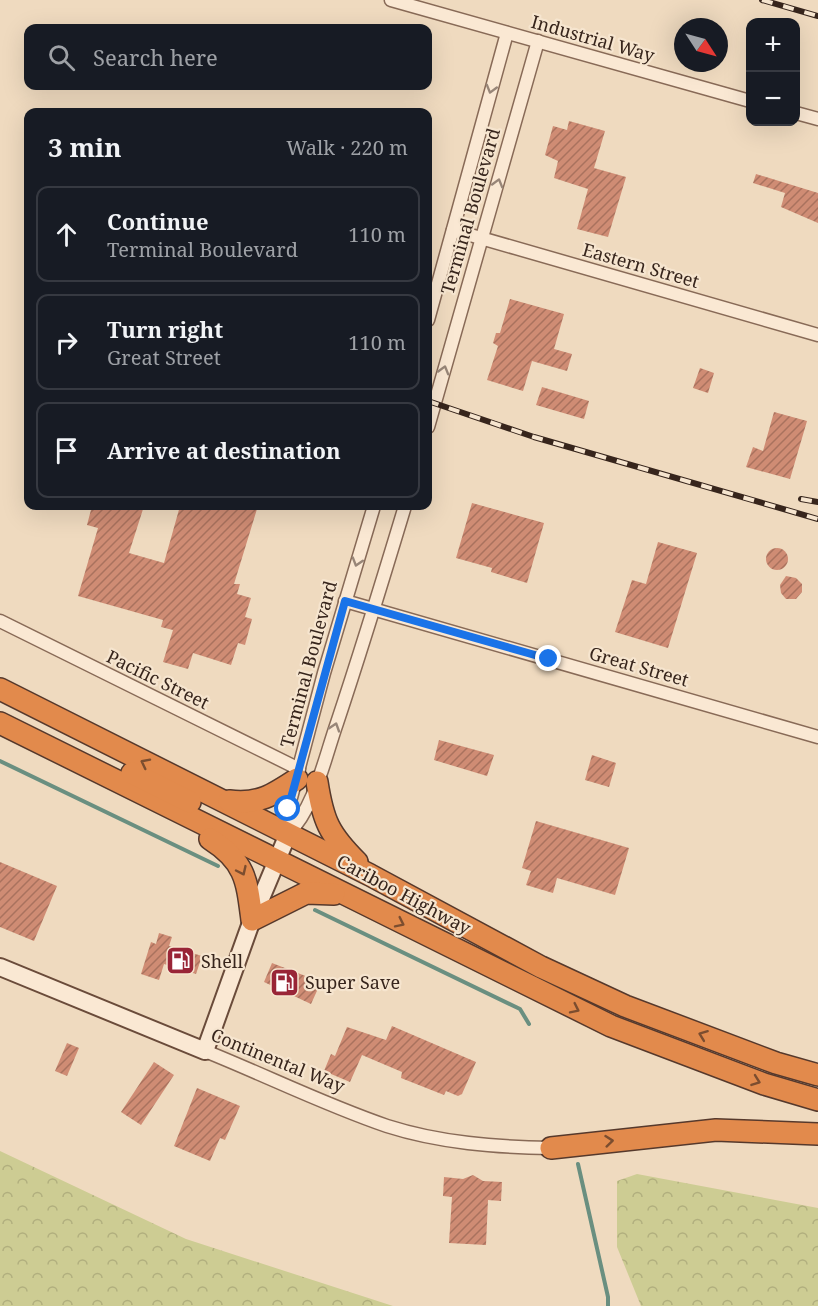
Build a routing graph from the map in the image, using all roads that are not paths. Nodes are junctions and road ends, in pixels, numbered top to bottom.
1 (391, 0) edge
2 (507, 33) junction
3 (538, 41) junction
4 (746, 100) edge
5 (800, 114) edge
6 (818, 119) edge
7 (453, 230) junction
8 (483, 238) junction
9 (432, 306) edge
10 (818, 335) edge
11 (432, 413) edge
12 (373, 510) edge
13 (404, 510) edge
14 (345, 601) junction
15 (374, 609) junction
16 (0, 621) edge
17 (0, 689) edge
18 (0, 723) edge
19 (25, 735) junction
20 (818, 737) edge
21 (304, 777) junction
22 (129, 788) junction
23 (216, 799) junction
24 (288, 834) junction
25 (276, 862) junction
26 (370, 875) junction
27 (348, 897) junction
28 (252, 920) junction
29 (0, 967) edge
30 (541, 967) junction
31 (205, 1050) junction
32 (818, 1076) edge
33 (818, 1100) edge
34 (818, 1134) edge
35 (551, 1148) joint

1 - 2 street, Industrial Way
2 - 3 street, Industrial Way
2 -> 7 street, Terminal Boulevard
3 - 4 street, Industrial Way
8 -> 3 street, Terminal Boulevard
5 - 6 street
7 - 8 street, Eastern Street
7 - 9 street, Terminal Boulevard
8 - 10 street, Eastern Street
11 -> 8 street, Terminal Boulevard
12 -> 14 street, Terminal Boulevard
13 - 15 street, Terminal Boulevard
14 - 15 street, Great Street
14 - 21 street, Terminal Boulevard
15 - 20 street, Great Street
21 -> 15 street, Terminal Boulevard
16 - 21 street, Pacific Street
23 -> 17 highway, Cariboo Highway
18 - 19 highway, Cariboo Highway
19 - 22 highway, Cariboo Highway
19 - 24 highway
21 - 23 highway
21 - 24 street, Terminal Boulevard
21 - 24 street, Terminal Boulevard
21 - 26 highway
22 - 25 highway, Cariboo Highway
22 -> 28 highway
23 - 24 highway, Cariboo Highway
24 - 25 street, Terminal Boulevard
24 - 26 highway, Cariboo Highway
25 - 27 highway, Cariboo Highway
25 - 28 street, Terminal Boulevard
25 - 30 highway
26 - 30 highway, Cariboo Highway
27 - 28 highway
27 -> 33 highway, Cariboo Highway
28 - 31 street, Terminal Boulevard
29 - 31 street, Continental Way
32 -> 30 highway, Cariboo Highway
31 - 35 street, Continental Way
35 -> 34 highway

